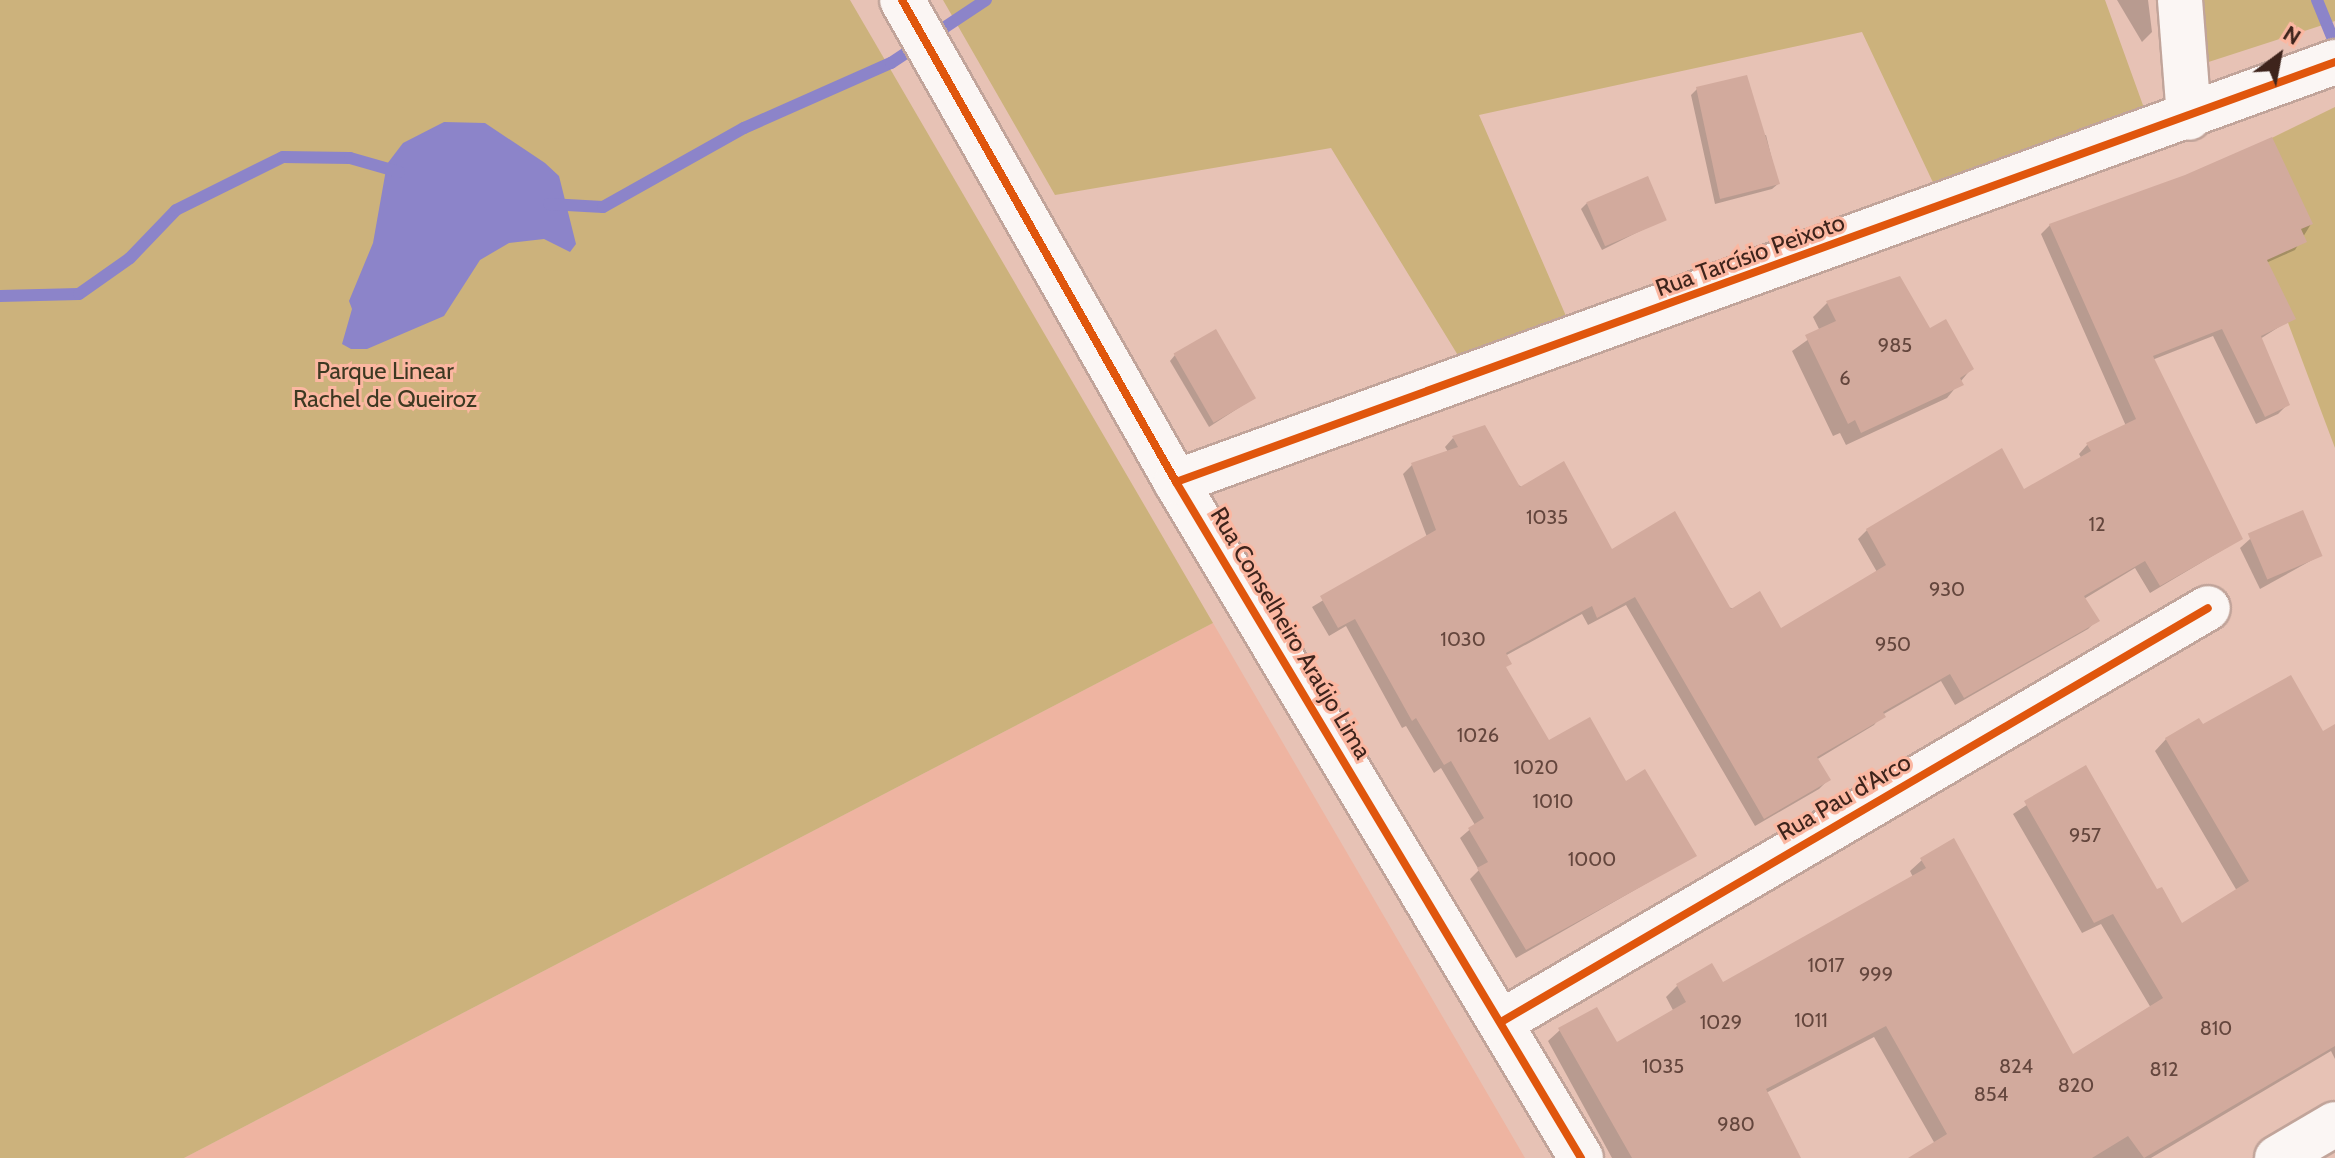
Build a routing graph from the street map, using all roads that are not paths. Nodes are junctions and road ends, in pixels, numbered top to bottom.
1 (902, 0) edge
2 (2180, 0) edge
3 (2332, 63) edge
4 (2189, 118) junction
5 (1176, 482) junction
6 (2208, 608) dead end
7 (1501, 1022) junction
8 (2335, 1124) edge
9 (1581, 1158) edge
10 (2277, 1158) edge

1 - 5 street, Rua Conselheiro Araújo Lima
2 - 4 street
3 - 4 street, Rua Tarcísio Peixoto
4 - 5 street, Rua Tarcísio Peixoto
5 - 7 street, Rua Conselheiro Araújo Lima
6 - 7 street, Rua Pau d'Arco
7 - 9 street, Rua Conselheiro Araújo Lima
8 - 10 street

